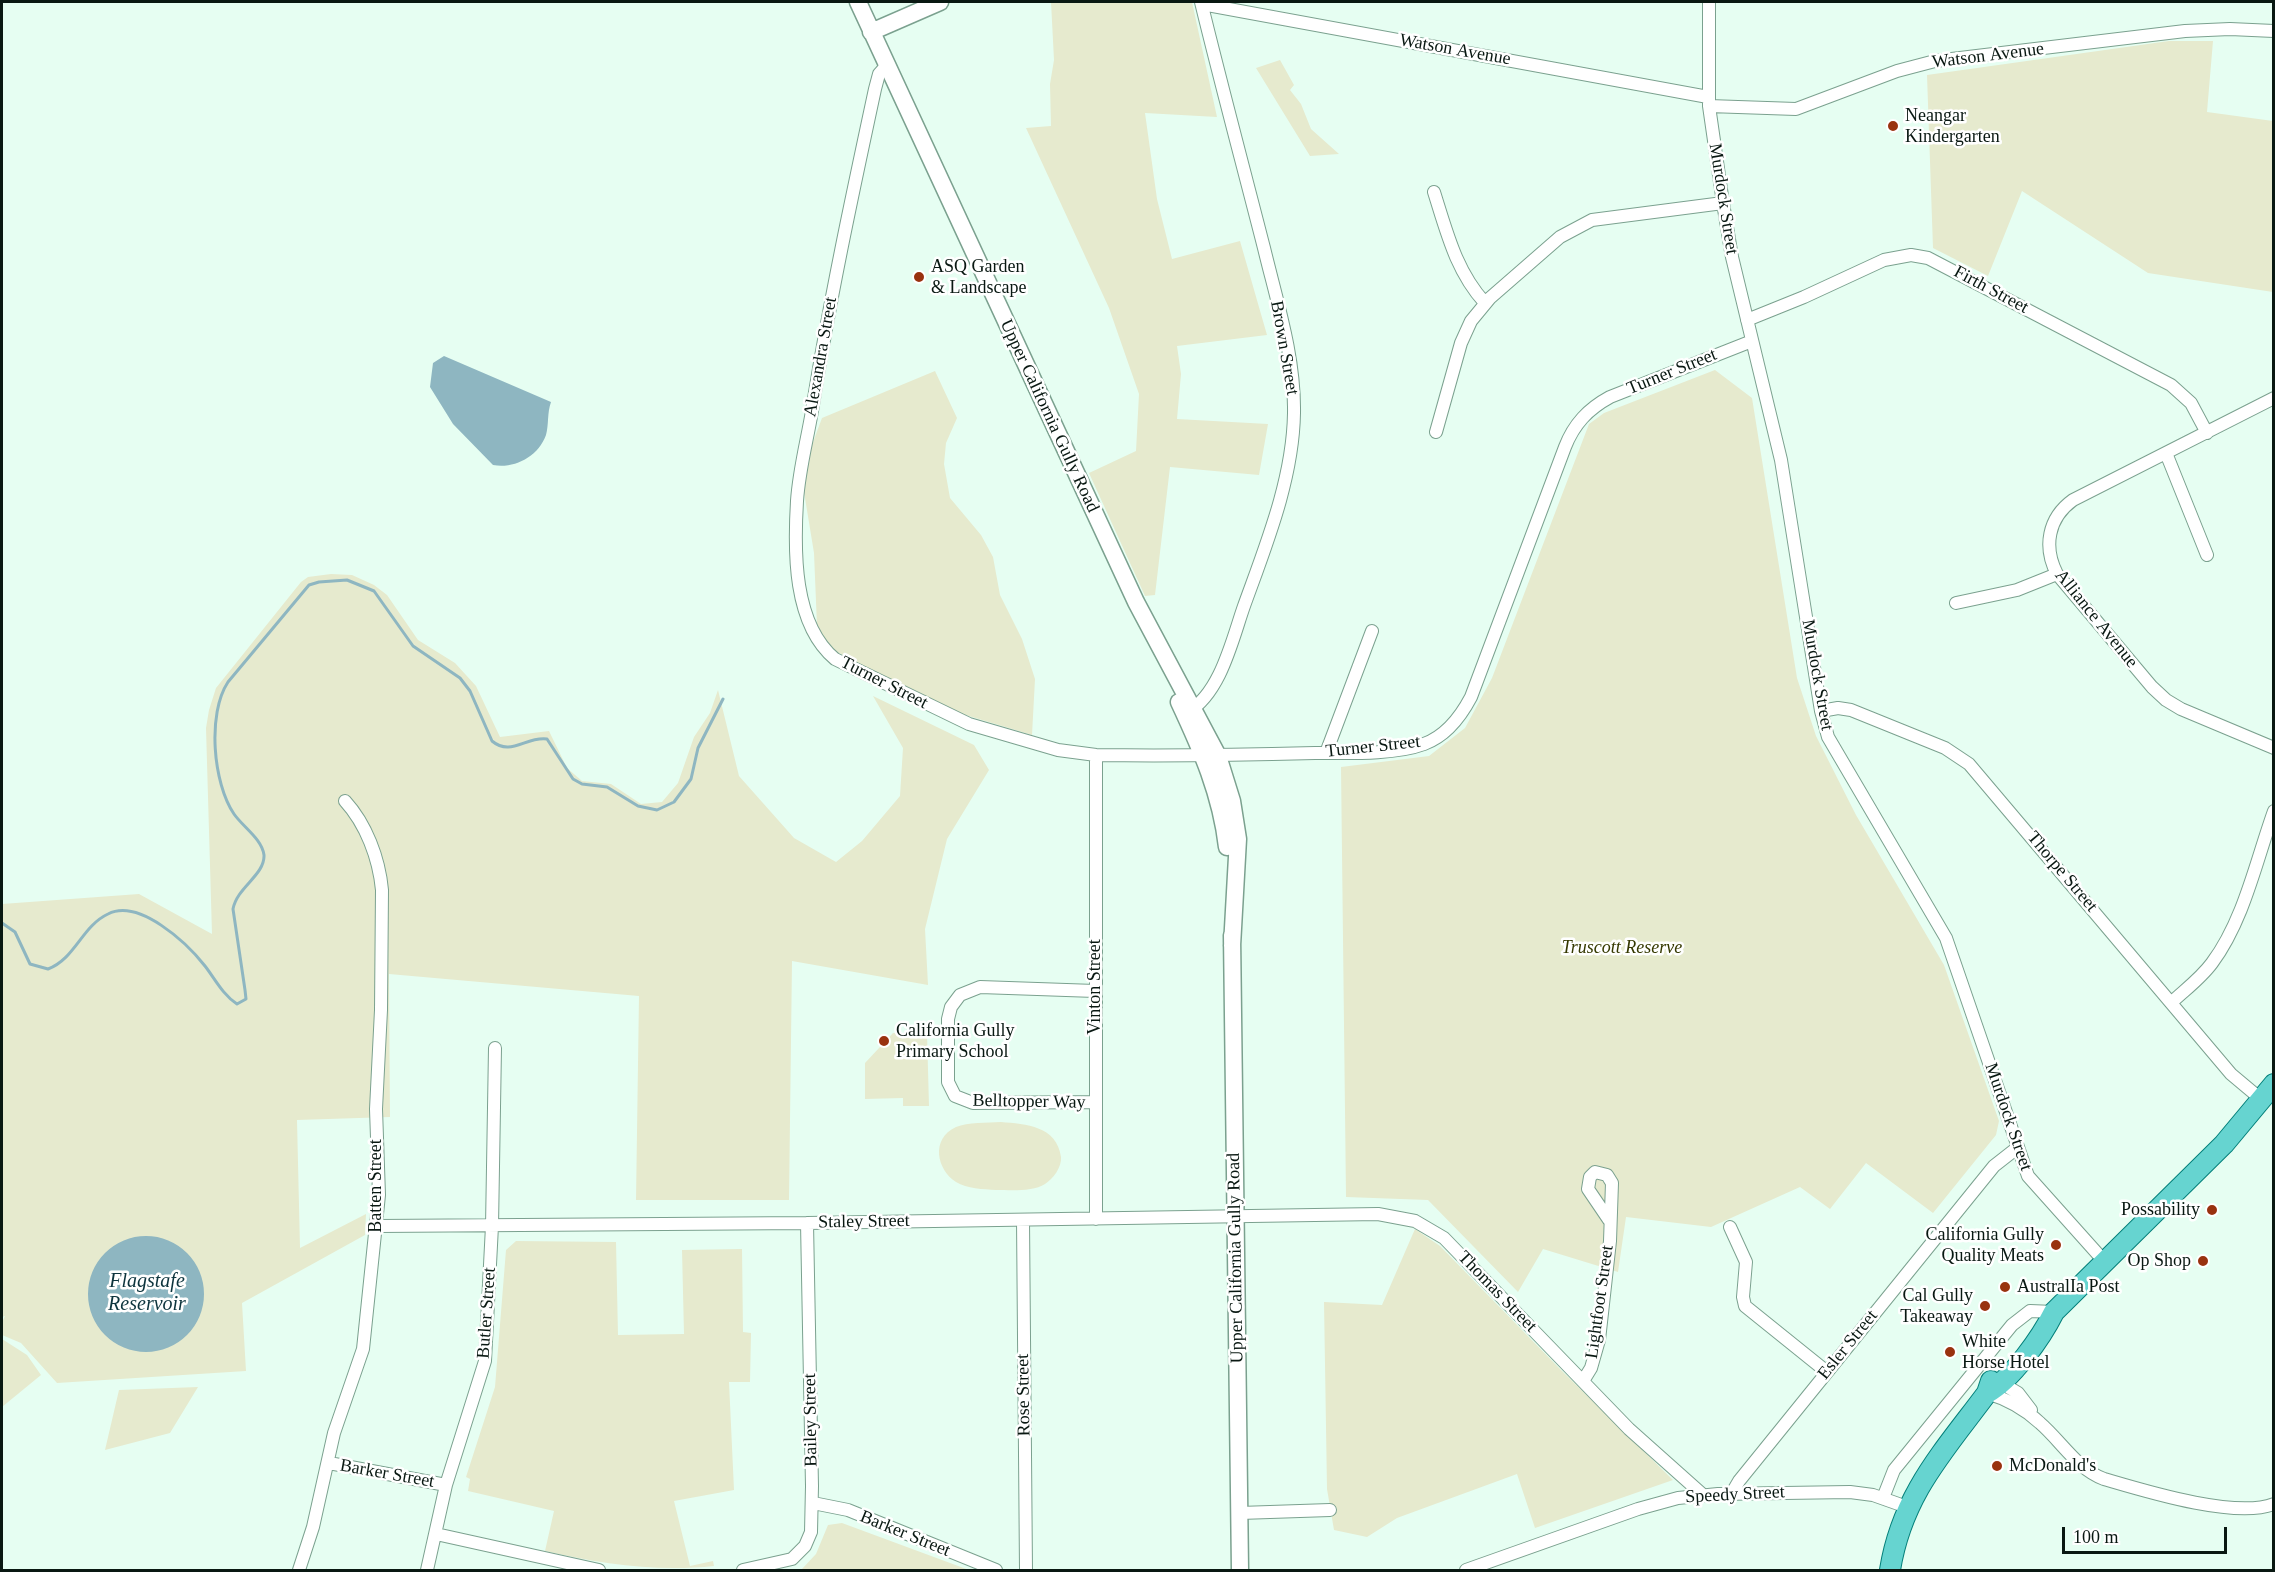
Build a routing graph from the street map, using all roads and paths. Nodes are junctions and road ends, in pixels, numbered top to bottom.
1 (858, 2) edge
2 (940, 2) edge
3 (1709, 2) edge
4 (1201, 3) edge
5 (871, 32) junction
6 (2274, 32) edge
7 (887, 65) junction
8 (1708, 101) junction
9 (1434, 192) dead end
10 (1723, 203) junction
11 (1485, 303) junction
12 (1747, 320) junction
13 (1752, 341) junction
14 (2274, 398) edge
15 (1436, 432) dead end
16 (2207, 433) junction
17 (2166, 453) junction
18 (2207, 555) dead end
19 (2057, 573) junction
20 (1956, 603) dead end
21 (1372, 631) dead end
22 (825, 651) joint
23 (1821, 711) junction
24 (1189, 712) junction
25 (2274, 748) edge
26 (1326, 753) junction
27 (1096, 756) junction
28 (1211, 756) junction
29 (345, 801) dead end
30 (2274, 811) edge
31 (1095, 991) junction
32 (2172, 1002) junction
33 (495, 1048) dead end
34 (2274, 1084) edge
35 (1096, 1102) junction
36 (2268, 1104) edge
37 (2017, 1148) junction
38 (1236, 1216) junction
39 (1096, 1219) junction
40 (1023, 1220) junction
41 (1609, 1220) dead end
42 (807, 1223) junction
43 (378, 1226) junction
44 (492, 1226) junction
45 (1731, 1227) dead end
46 (2104, 1260) junction
47 (2054, 1312) junction
48 (1827, 1372) junction
49 (1583, 1381) junction
50 (1994, 1385) junction
51 (2041, 1423) junction
52 (329, 1463) junction
53 (446, 1485) junction
54 (1732, 1493) junction
55 (1703, 1495) junction
56 (1883, 1498) junction
57 (813, 1503) junction
58 (2274, 1504) edge
59 (1907, 1507) junction
60 (1330, 1510) dead end
61 (1240, 1513) junction
62 (436, 1534) junction
63 (299, 1570) edge
64 (427, 1570) edge
65 (599, 1570) edge
66 (742, 1570) edge
67 (996, 1570) edge
68 (1026, 1570) edge
69 (1240, 1570) edge
70 (1466, 1570) edge
71 (1890, 1570) edge

1 - 5 street, Upper California Gully Road
2 - 5 street
3 - 8 street, Murdock Street
4 - 8 street, Watson Avenue
4 - 24 street, Brown Street
5 - 7 street, Upper California Gully Road
6 - 8 street, Watson Avenue
7 - 22 street, Alexandra Street
7 - 24 street, Upper California Gully Road
8 - 10 street, Murdock Street
9 - 11 street
10 - 11 street
10 - 12 street, Murdock Street
11 - 15 street
12 - 13 street, Murdock Street
12 - 16 street, Firth Street
13 - 23 street, Murdock Street
13 - 26 street, Turner Street
14 - 16 street, Alliance Avenue
16 - 17 street, Alliance Avenue
17 - 18 street
17 - 19 street, Alliance Avenue
19 - 20 street
19 - 25 street, Alliance Avenue
21 - 26 street
22 - 27 street, Turner Street
23 - 32 street, Thorpe Street
23 - 37 street, Murdock Street
24 - 28 street, Upper California Gully Road
26 - 28 street, Turner Street
27 - 28 street, Turner Street
27 - 31 street, Vinton Street
28 - 38 street, Upper California Gully Road
29 - 43 street, Batten Street
30 - 32 street
31 - 35 street, Vinton Street
31 - 35 street, Belltopper Way
32 - 36 street, Thorpe Street
33 - 44 street, Butler Street
34 - 36 main road
35 - 39 street, Vinton Street
36 - 46 main road
37 - 46 street, Murdock Street
37 - 48 street, Esler Street
38 - 39 street, Staley Street
38 - 49 street, Thomas Street
38 - 61 street, Upper California Gully Road
39 - 40 street, Staley Street
40 - 42 street, Staley Street
40 - 68 street, Rose Street
41 - 49 street, Lightfoot Street
42 - 44 street, Staley Street
42 - 57 street, Bailey Street
43 - 44 street, Staley Street
43 - 52 street, Batten Street
44 - 53 street, Butler Street
45 - 48 street
46 - 47 main road
47 - 50 main road
47 - 56 street
48 - 54 street, Esler Street
49 - 55 street, Thomas Street
50 - 51 street
50 - 51 street
50 - 59 main road
51 - 58 street
52 - 53 street, Barker Street
52 - 63 street, Batten Street
53 - 62 street, Butler Street
54 - 55 street, Speedy Street
54 - 56 street, Speedy Street
55 - 70 street, Speedy Street
56 - 59 street, Speedy Street
57 - 66 street, Bailey Street
57 - 67 street, Barker Street
59 - 71 main road
60 - 61 street
61 - 69 street, Upper California Gully Road
62 - 64 street, Butler Street
62 - 65 street

